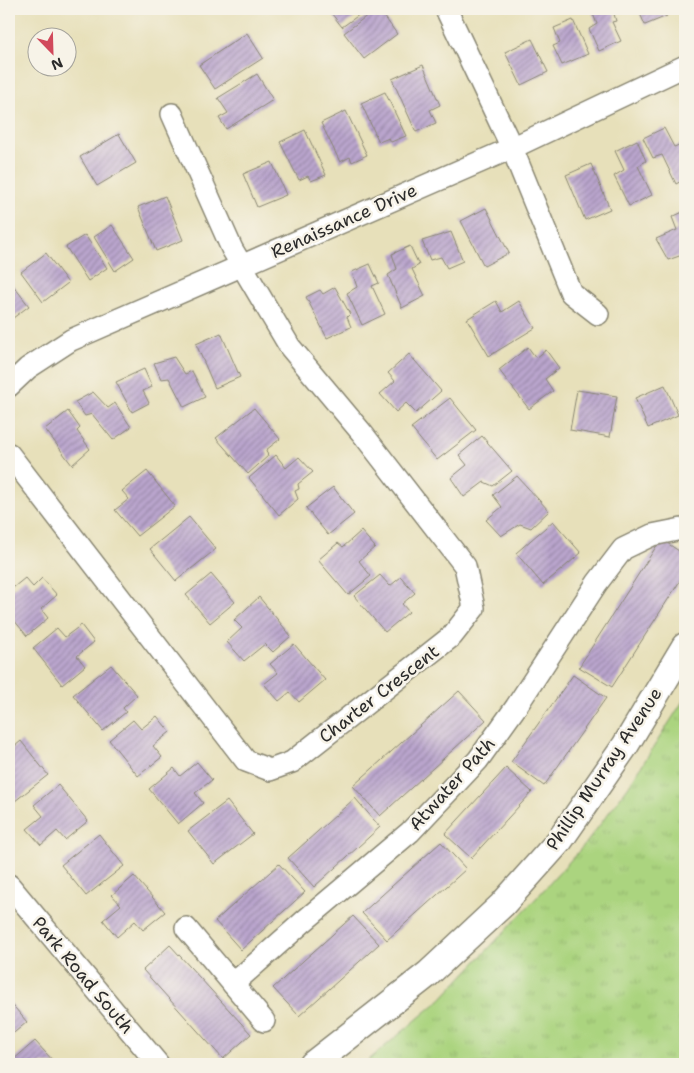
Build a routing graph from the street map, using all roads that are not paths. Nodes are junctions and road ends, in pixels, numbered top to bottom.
1 (446, 9) edge
2 (685, 66) edge
3 (172, 114) dead end
4 (512, 148) junction
5 (243, 266) junction
6 (598, 314) dead end
7 (9, 386) edge
8 (9, 454) edge
9 (685, 531) edge
10 (685, 646) edge
11 (9, 885) edge
12 (186, 928) dead end
13 (233, 984) junction
14 (264, 1021) dead end
15 (158, 1064) edge
16 (313, 1064) edge

1 - 4 street
2 - 4 street, Renaissance Drive
3 - 5 street
4 - 5 street, Renaissance Drive
4 - 6 street
5 - 7 street, Renaissance Drive
5 - 8 street, Charter Crescent
9 - 13 street, Atwater Path
10 - 16 main road, Phillip Murray Avenue
11 - 15 street, Park Road South
12 - 13 street
13 - 14 street

